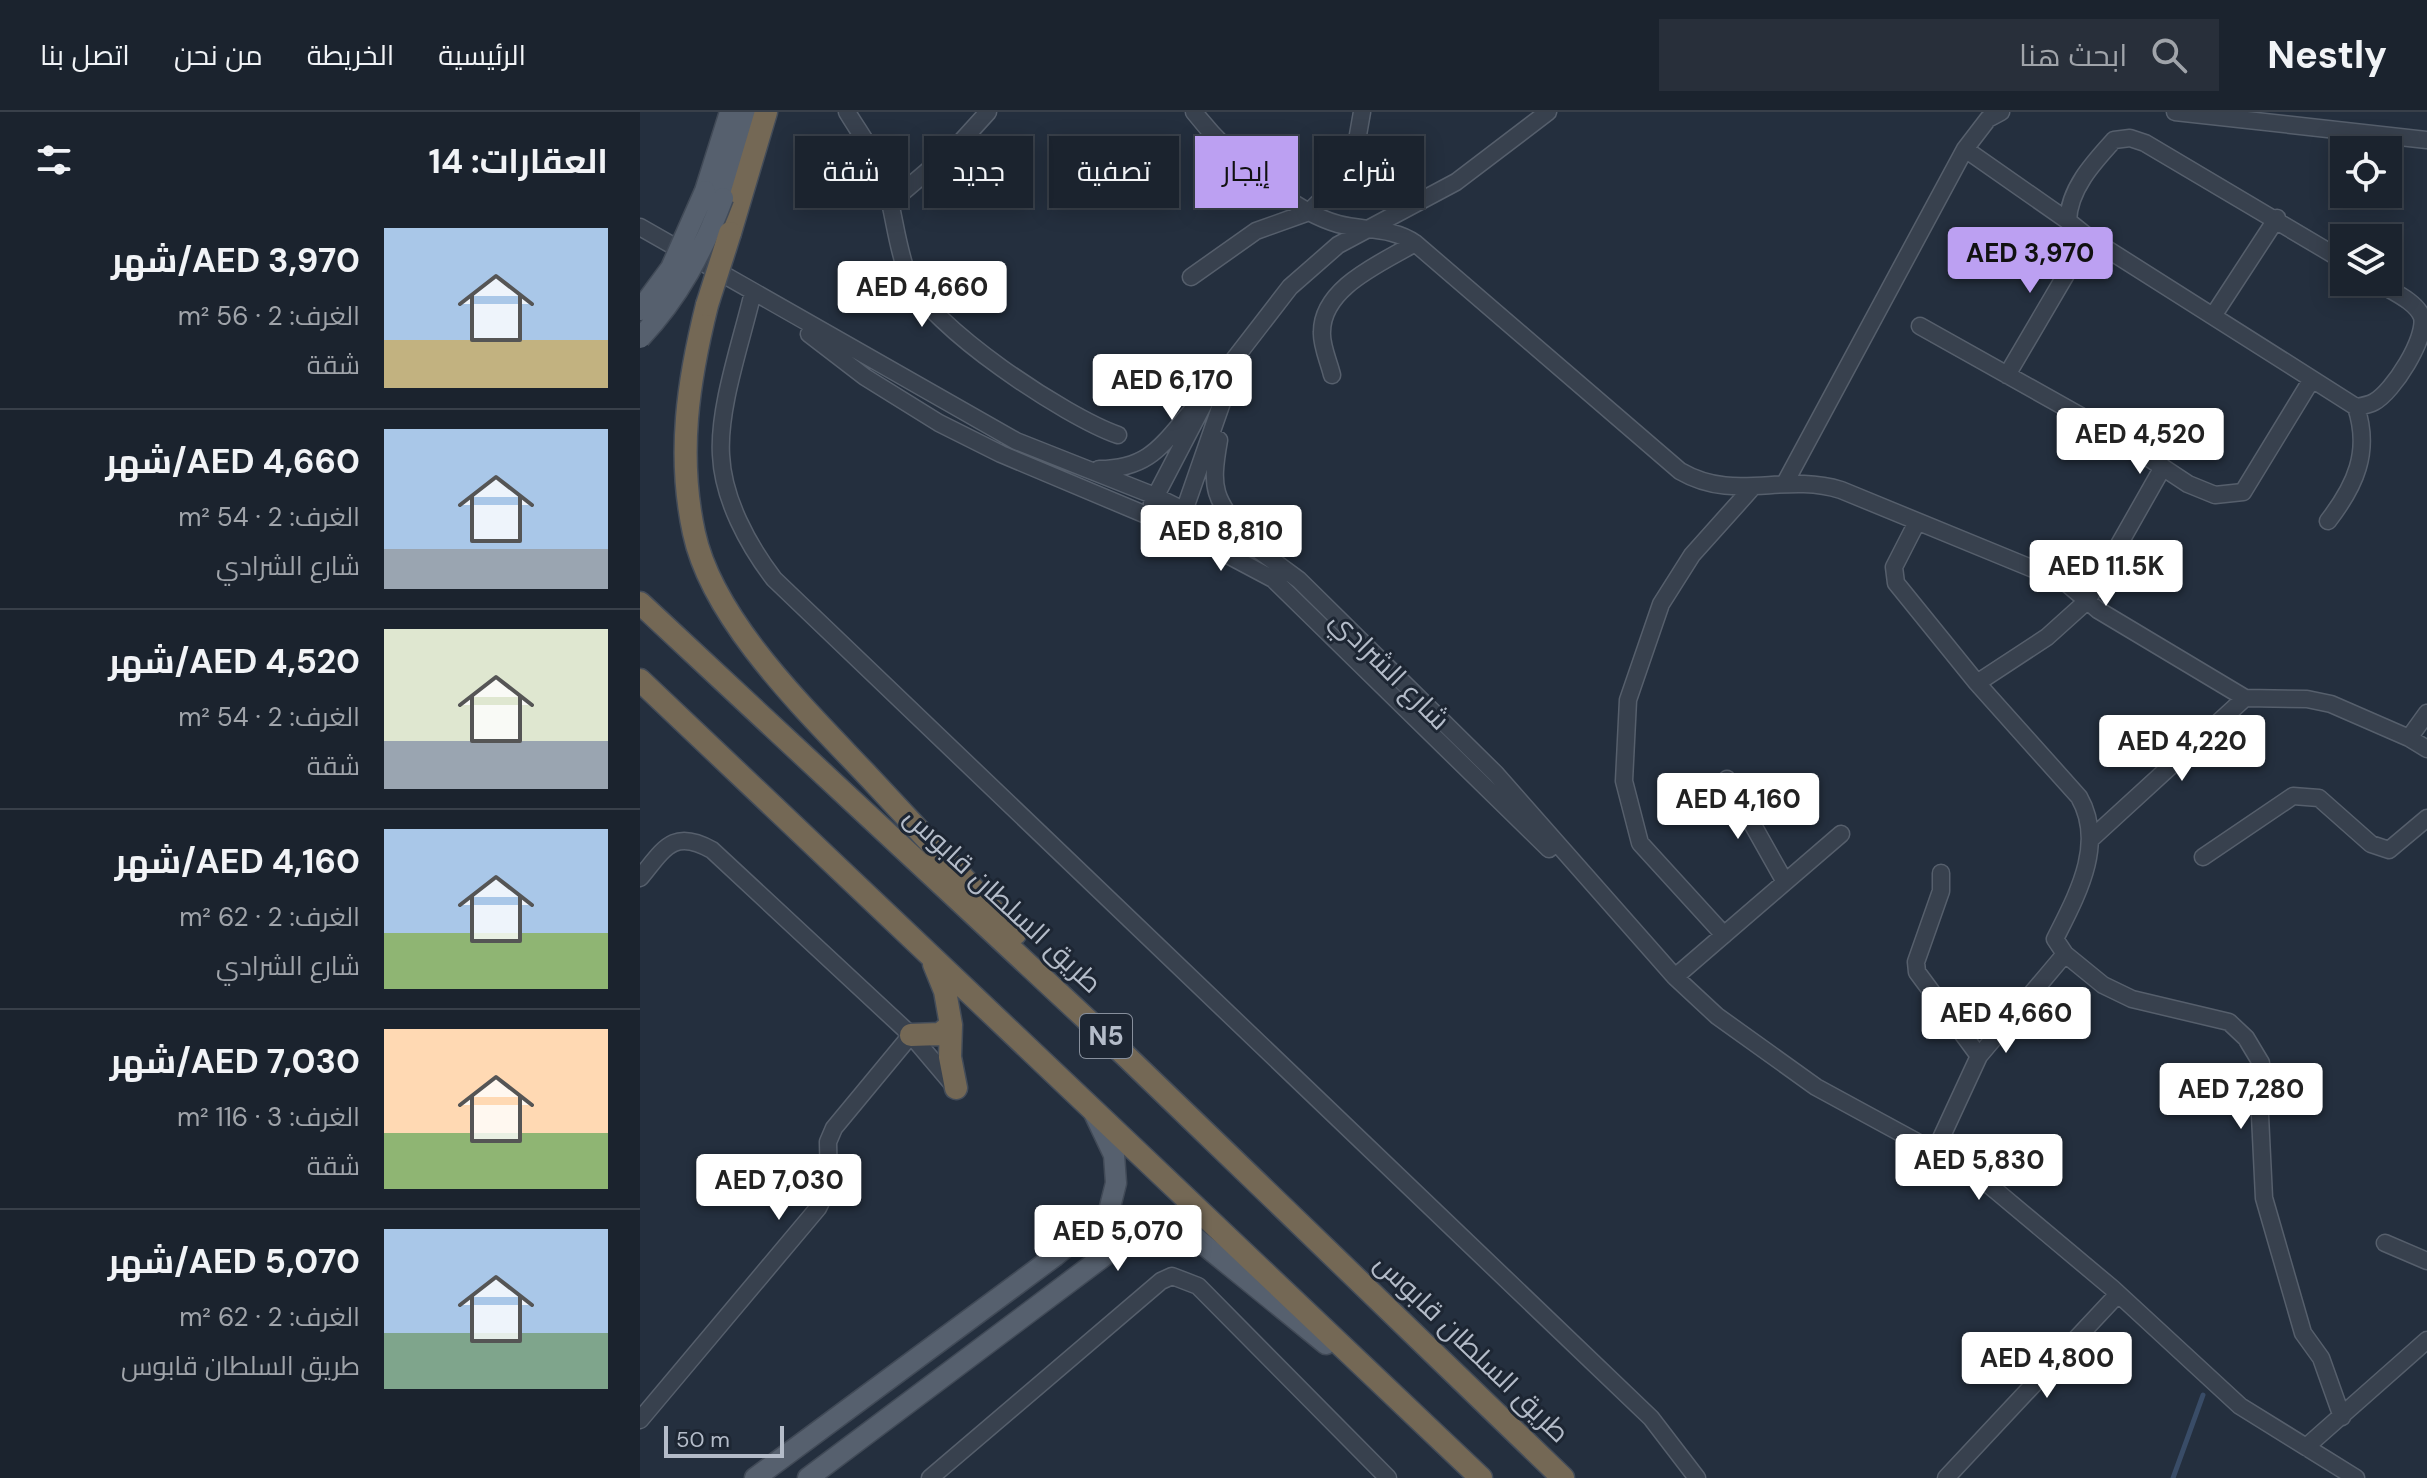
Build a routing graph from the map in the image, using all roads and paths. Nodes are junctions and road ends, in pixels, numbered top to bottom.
1 (730, 112) edge
2 (750, 112) edge
3 (766, 112) edge
4 (847, 112) edge
5 (988, 112) edge
6 (1194, 112) edge
7 (1362, 112) edge
8 (1548, 112) edge
9 (2001, 112) edge
10 (2175, 112) edge
11 (861, 136) edge
12 (2427, 140) edge
13 (1965, 149) junction
14 (908, 188) edge
15 (714, 195) junction
16 (891, 208) edge
17 (1309, 212) junction
18 (2277, 218) junction
19 (2068, 221) junction
20 (640, 227) edge
21 (1362, 230) junction
22 (2088, 237) junction
23 (1415, 243) junction
24 (2330, 252) edge
25 (1191, 277) dead end
26 (753, 292) junction
27 (2399, 296) edge
28 (779, 307) junction
29 (640, 310) edge
30 (2213, 316) junction
31 (1920, 326) dead end
32 (640, 338) edge
33 (1238, 356) junction
34 (1332, 375) dead end
35 (2007, 375) junction
36 (2312, 379) junction
37 (1212, 388) junction
38 (1226, 398) junction
39 (2356, 407) junction
40 (1118, 435) dead end
41 (2163, 467) junction
42 (1092, 469) junction
43 (1785, 483) junction
44 (1752, 488) junction
45 (1155, 496) junction
46 (1185, 510) junction
47 (1146, 514) junction
48 (2328, 521) dead end
49 (1916, 524) junction
50 (1177, 528) junction
51 (1249, 543) junction
52 (2087, 601) junction
53 (640, 603) edge
54 (640, 680) edge
55 (1977, 683) junction
56 (2245, 698) junction
57 (2427, 713) edge
58 (2409, 738) junction
59 (2427, 749) edge
60 (1727, 779) dead end
61 (2427, 818) edge
62 (1841, 834) dead end
63 (2091, 839) junction
64 (2203, 857) dead end
65 (1941, 873) dead end
66 (640, 878) edge
67 (1785, 882) junction
68 (1618, 912) junction
69 (1724, 935) junction
70 (2065, 954) junction
71 (931, 956) junction
72 (1675, 977) junction
73 (951, 1025) junction
74 (911, 1035) junction
75 (1126, 1056) junction
76 (1979, 1056) junction
77 (956, 1088) joint
78 (1093, 1109) junction
79 (1936, 1149) junction
80 (2385, 1243) dead end
81 (2427, 1261) edge
82 (2118, 1294) junction
83 (2427, 1340) edge
84 (2342, 1417) junction
85 (640, 1420) edge
86 (1429, 1429) junction
87 (2306, 1447) junction
88 (755, 1478) edge
89 (808, 1478) edge
90 (930, 1478) edge
91 (1388, 1478) edge
92 (1481, 1478) edge
93 (1563, 1478) edge
94 (1697, 1478) edge
95 (1946, 1478) edge
96 (2356, 1478) edge

1 - 15 main road
2 - 15 main road
3 - 75 highway, bridge
4 - 11 street
5 - 14 street
6 - 17 street
7 - 17 street
8 - 21 street
9 - 13 street
10 - 12 street
13 - 19 street
13 - 43 street
15 - 29 main road, bridge
15 - 32 main road, bridge
16 - 40 street
17 - 21 street
17 - 25 street
18 - 19 street
18 - 24 street
18 - 30 street
19 - 22 street
20 - 26 street, شارع الشرادي
21 - 23 street
21 - 33 street
22 - 30 street
22 - 35 street
23 - 34 street
23 - 44 street
26 - 28 street, شارع الشرادي
26 - 94 street
27 - 39 street
28 - 42 street, شارع الشرادي
28 - 47 street, شارع الشرادي
30 - 36 street
31 - 35 street
33 - 37 street
33 - 38 street
35 - 41 street
36 - 39 street
36 - 41 street
37 - 42 street
37 - 45 street
38 - 46 street
38 - 51 street
39 - 48 street
41 - 52 street
42 - 45 street, شارع الشرادي
43 - 44 street
43 - 49 street
44 - 69 street
45 - 46 street, شارع الشرادي
45 - 47 street
46 - 50 street
46 - 51 street, شارع الشرادي
47 - 50 street, شارع الشرادي
49 - 52 street
49 - 55 street
50 - 68 street, شارع الشرادي
51 - 68 street, شارع الشرادي
52 - 55 street
52 - 56 street
53 - 75 highway, طريق السلطان قابوس / N5
54 - 71 highway, N5
55 - 63 street
56 - 58 street
56 - 63 street
57 - 58 street
58 - 59 street
60 - 67 street
61 - 64 street
62 - 67 street
63 - 70 street
65 - 76 street
66 - 74 street
67 - 69 street
68 - 72 street, شارع الشرادي
69 - 72 street
70 - 76 street
70 - 84 street
71 - 73 highway
71 - 78 highway, N5
72 - 79 street, شارع الشرادي
73 - 74 highway
73 - 77 highway
74 - 77 street
74 - 85 street
75 - 93 highway, طريق السلطان قابوس / N5
76 - 79 street
78 - 86 highway, N5
78 - 88 main road
79 - 82 street, شارع الشرادي
80 - 81 street
82 - 87 street, شارع الشرادي
82 - 95 street
83 - 84 street
84 - 87 street
86 - 89 main road
86 - 92 highway, N5
87 - 96 street, شارع الشرادي
90 - 91 street

